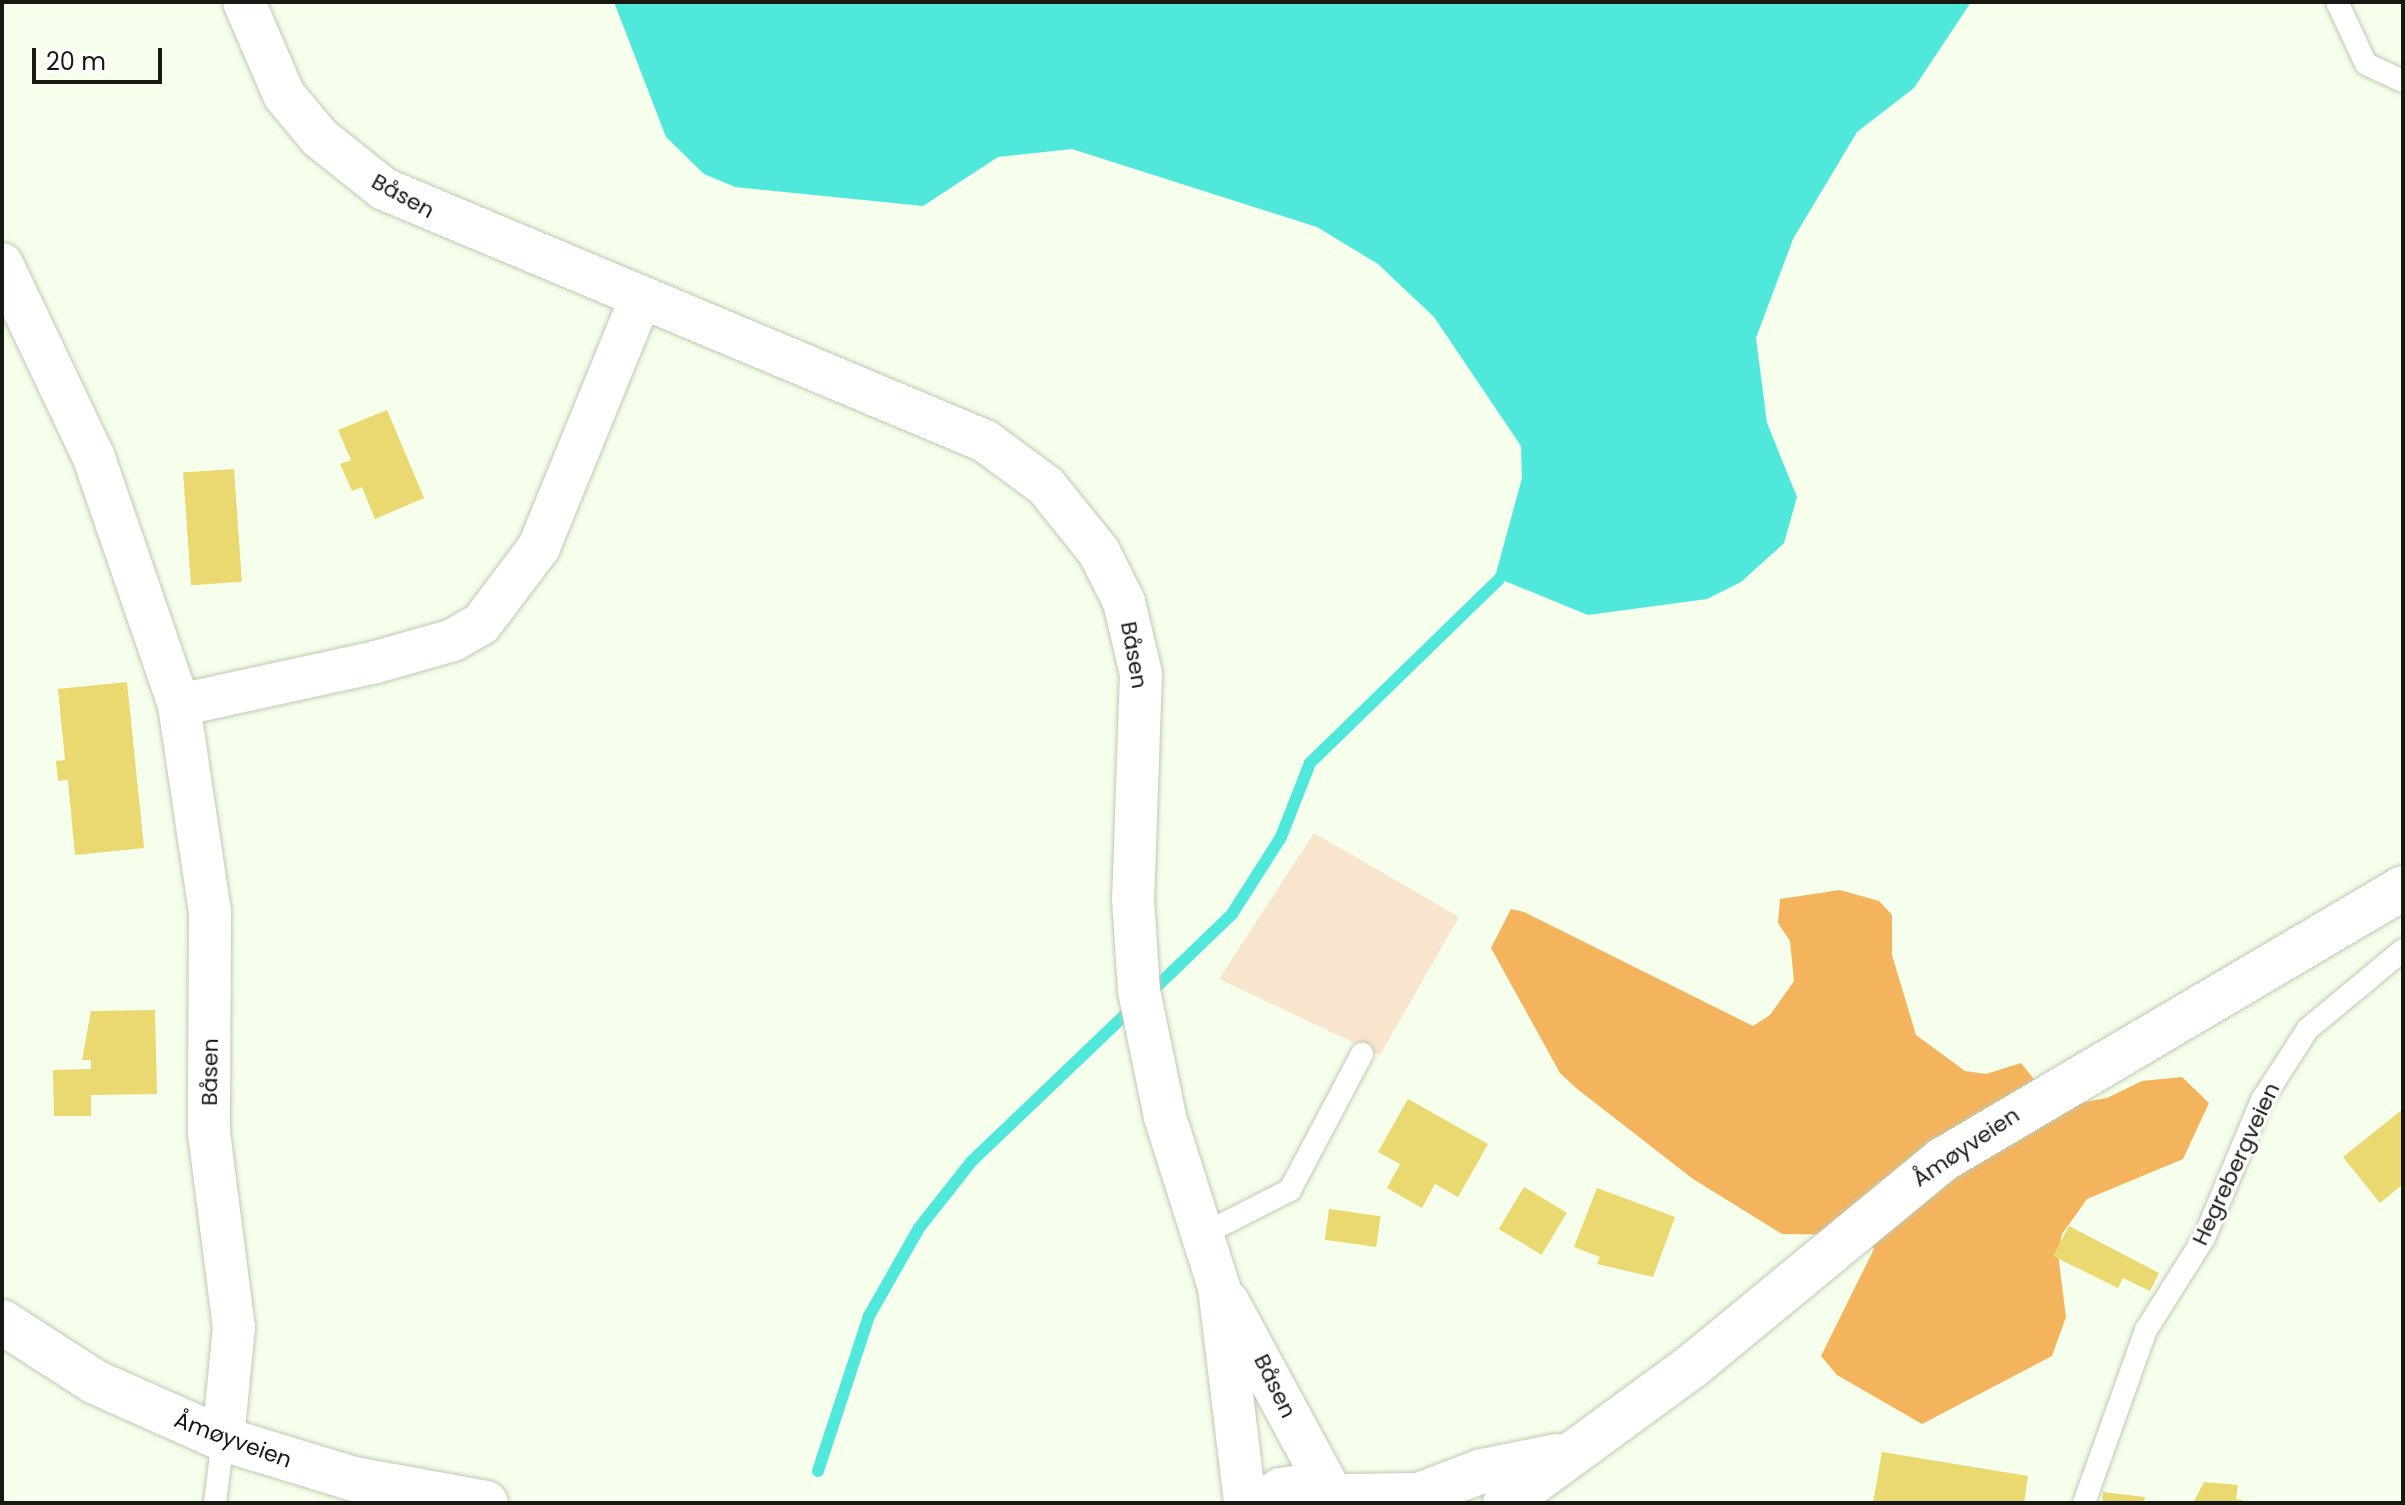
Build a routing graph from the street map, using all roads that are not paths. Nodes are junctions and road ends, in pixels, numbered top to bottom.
1 (244, 2) edge
2 (2337, 2) edge
3 (2403, 81) edge
4 (2, 264) edge
5 (641, 297) junction
6 (179, 705) junction
7 (2403, 888) edge
8 (2403, 950) edge
9 (1362, 1054) dead end
10 (1202, 1235) junction
11 (1219, 1287) junction
12 (2, 1322) edge
13 (223, 1439) junction
14 (1563, 1455) junction
15 (1343, 1495) edge
16 (215, 1503) edge
17 (486, 1503) edge
18 (1245, 1503) edge
19 (1261, 1503) edge
20 (1505, 1503) edge
21 (2084, 1503) edge

1 - 5 street, Båsen
2 - 3 lane
4 - 6 street, Båsen
5 - 6 street
5 - 10 street, Båsen
6 - 13 street, Båsen
7 - 14 main road, Åmøyveien
8 - 21 lane, Hegrebergveien
9 - 10 lane
10 - 11 street, Båsen
11 - 15 street, Båsen
11 - 18 street, Båsen
12 - 13 main road, Åmøyveien
13 - 16 lane
13 - 17 main road, Åmøyveien
14 - 15 main road, Åmøyveien
14 - 20 main road, Åmøyveien
15 - 19 main road, Åmøyveien

